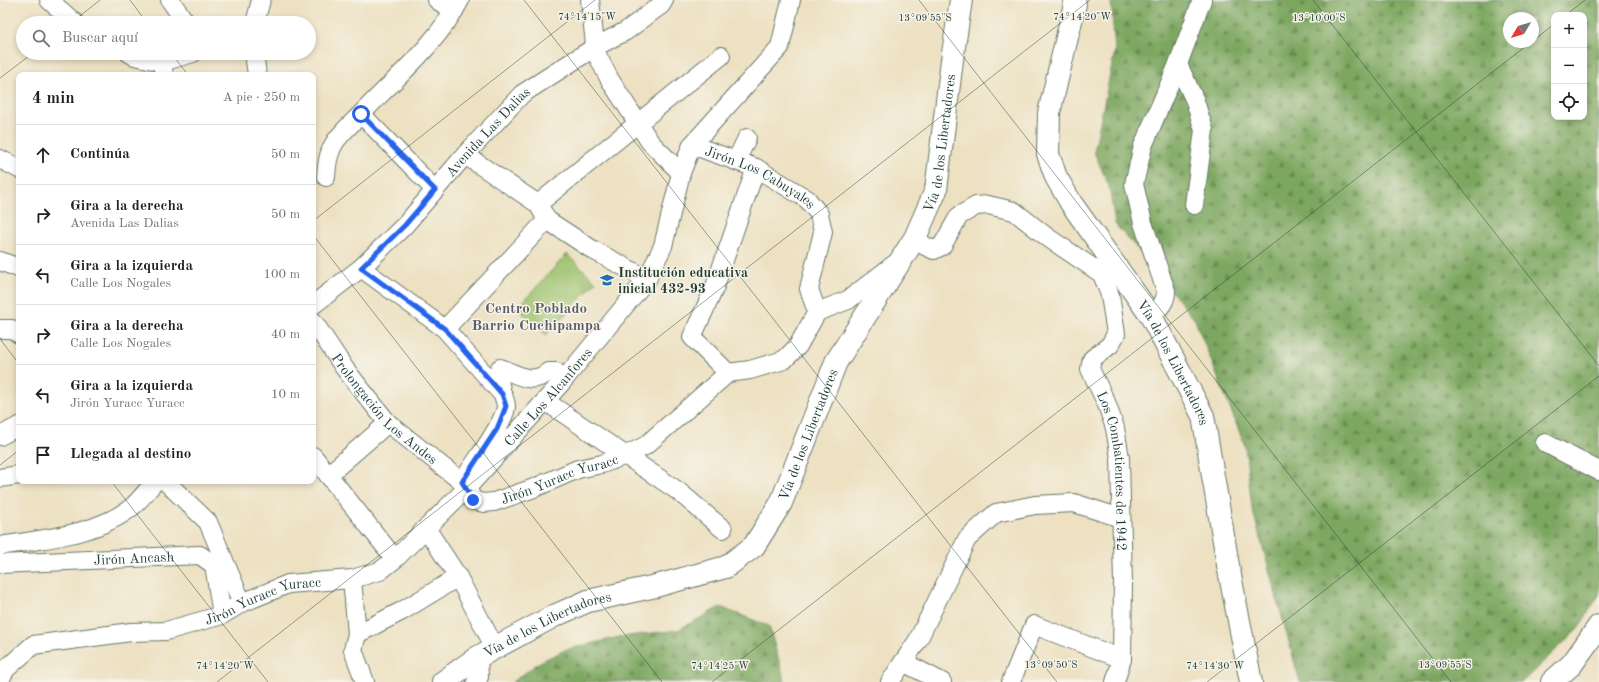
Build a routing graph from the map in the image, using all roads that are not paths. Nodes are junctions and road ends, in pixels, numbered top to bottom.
1 (49, 0) edge
2 (170, 0) edge
3 (261, 0) edge
4 (436, 0) edge
5 (590, 0) edge
6 (664, 0) edge
7 (790, 0) edge
8 (961, 0) edge
9 (1074, 0) edge
10 (1202, 0) edge
11 (457, 6) edge
12 (67, 16) edge
13 (181, 16) edge
14 (257, 16) edge
15 (595, 47) junction
16 (721, 56) dead end
17 (144, 60) edge
18 (180, 60) edge
19 (255, 60) edge
20 (1178, 64) junction
21 (163, 69) edge
22 (257, 72) edge
23 (361, 114) junction
24 (639, 124) junction
25 (747, 138) dead end
26 (692, 145) junction
27 (465, 155) junction
28 (0, 159) edge
29 (736, 162) junction
30 (16, 167) edge
31 (756, 168) junction
32 (681, 173) junction
33 (326, 177) dead end
34 (435, 190) junction
35 (1194, 205) dead end
36 (543, 212) junction
37 (915, 238) junction
38 (0, 260) edge
39 (900, 260) junction
40 (16, 267) edge
41 (361, 268) junction
42 (1102, 274) junction
43 (1125, 278) junction
44 (647, 279) junction
45 (316, 303) edge
46 (817, 312) junction
47 (1151, 316) junction
48 (316, 326) edge
49 (0, 329) edge
50 (445, 329) junction
51 (16, 332) edge
52 (728, 373) junction
53 (562, 382) junction
54 (502, 394) junction
55 (545, 402) junction
56 (388, 423) junction
57 (16, 428) edge
58 (0, 436) edge
59 (1545, 443) dead end
60 (626, 455) junction
61 (319, 464) edge
62 (1599, 471) edge
63 (16, 475) edge
64 (0, 478) edge
65 (153, 484) edge
66 (168, 484) edge
67 (465, 485) junction
68 (1121, 518) junction
69 (426, 528) junction
70 (723, 528) dead end
71 (0, 546) edge
72 (395, 559) junction
73 (0, 564) edge
74 (458, 576) junction
75 (352, 579) junction
76 (242, 603) junction
77 (222, 615) junction
78 (1599, 626) edge
79 (357, 634) junction
80 (486, 652) junction
81 (1122, 659) junction
82 (903, 662) junction
83 (0, 680) edge
84 (365, 682) edge
85 (443, 682) edge
86 (476, 682) edge
87 (890, 682) edge
88 (942, 682) edge
89 (1011, 682) edge
90 (1115, 682) edge
91 (1251, 682) edge
92 (1552, 682) edge

1 - 12 street
2 - 13 street
3 - 14 street
4 - 11 street
5 - 15 street
6 - 15 street, Avenida Las Dalias
7 - 26 street
8 - 37 highway, Vía de los Libertadores
9 - 43 highway, Vía de los Libertadores
10 - 20 street
11 - 23 street
15 - 24 street
15 - 27 street, Avenida Las Dalias
16 - 24 street
17 - 21 street
18 - 21 street
19 - 22 street
20 - 35 street
20 - 47 street
23 - 33 street
23 - 34 street
24 - 32 street
24 - 36 street
25 - 29 street
26 - 29 street, Jirón Los Cabuyales
26 - 32 street, Calle Los Alcanfores
27 - 34 street, Avenida Las Dalias
27 - 36 street
28 - 30 street
29 - 31 street, Jirón Los Cabuyales
31 - 46 street, Jirón Los Cabuyales
31 - 52 street
32 - 44 street, Calle Los Alcanfores
34 - 41 street, Avenida Las Dalias
36 - 44 street
36 - 50 street
37 - 39 highway, Vía de los Libertadores
37 - 42 street
38 - 40 street
39 - 46 street
39 - 80 highway, Vía de los Libertadores
41 - 45 street, Avenida Las Dalias
41 - 50 street
42 - 43 street
42 - 68 street, Los Combatientes de 1942
43 - 47 highway, Vía de los Libertadores
44 - 53 street, Calle Los Alcanfores
46 - 52 street
47 - 91 highway, Vía de los Libertadores
48 - 56 street, Prolongación Los Andes
49 - 51 street
50 - 54 street
52 - 60 street, Jirón Yuracc Yuracc
53 - 54 street
53 - 55 street, Calle Los Alcanfores
54 - 67 street
55 - 60 street
55 - 67 street, Calle Los Alcanfores
56 - 61 street
56 - 67 street, Prolongación Los Andes
57 - 58 street
59 - 62 street
60 - 67 street, Jirón Yuracc Yuracc
60 - 70 street
61 - 72 street
63 - 64 street
65 - 71 street
66 - 76 street
67 - 69 street, Jirón Yuracc Yuracc
68 - 81 street, Los Combatientes de 1942
68 - 82 street
69 - 72 street, Jirón Yuracc Yuracc
69 - 74 street
72 - 75 street, Jirón Yuracc Yuracc
73 - 77 street, Jirón Ancash
74 - 79 street
74 - 80 street
75 - 76 street, Jirón Yuracc Yuracc
75 - 79 street
76 - 77 street, Jirón Yuracc Yuracc
77 - 83 street, Jirón Yuracc Yuracc
78 - 92 highway
79 - 84 street
80 - 85 highway, Vía de los Libertadores
80 - 86 street
81 - 89 street
81 - 90 street, Los Combatientes de 1942
82 - 87 street
82 - 88 street

